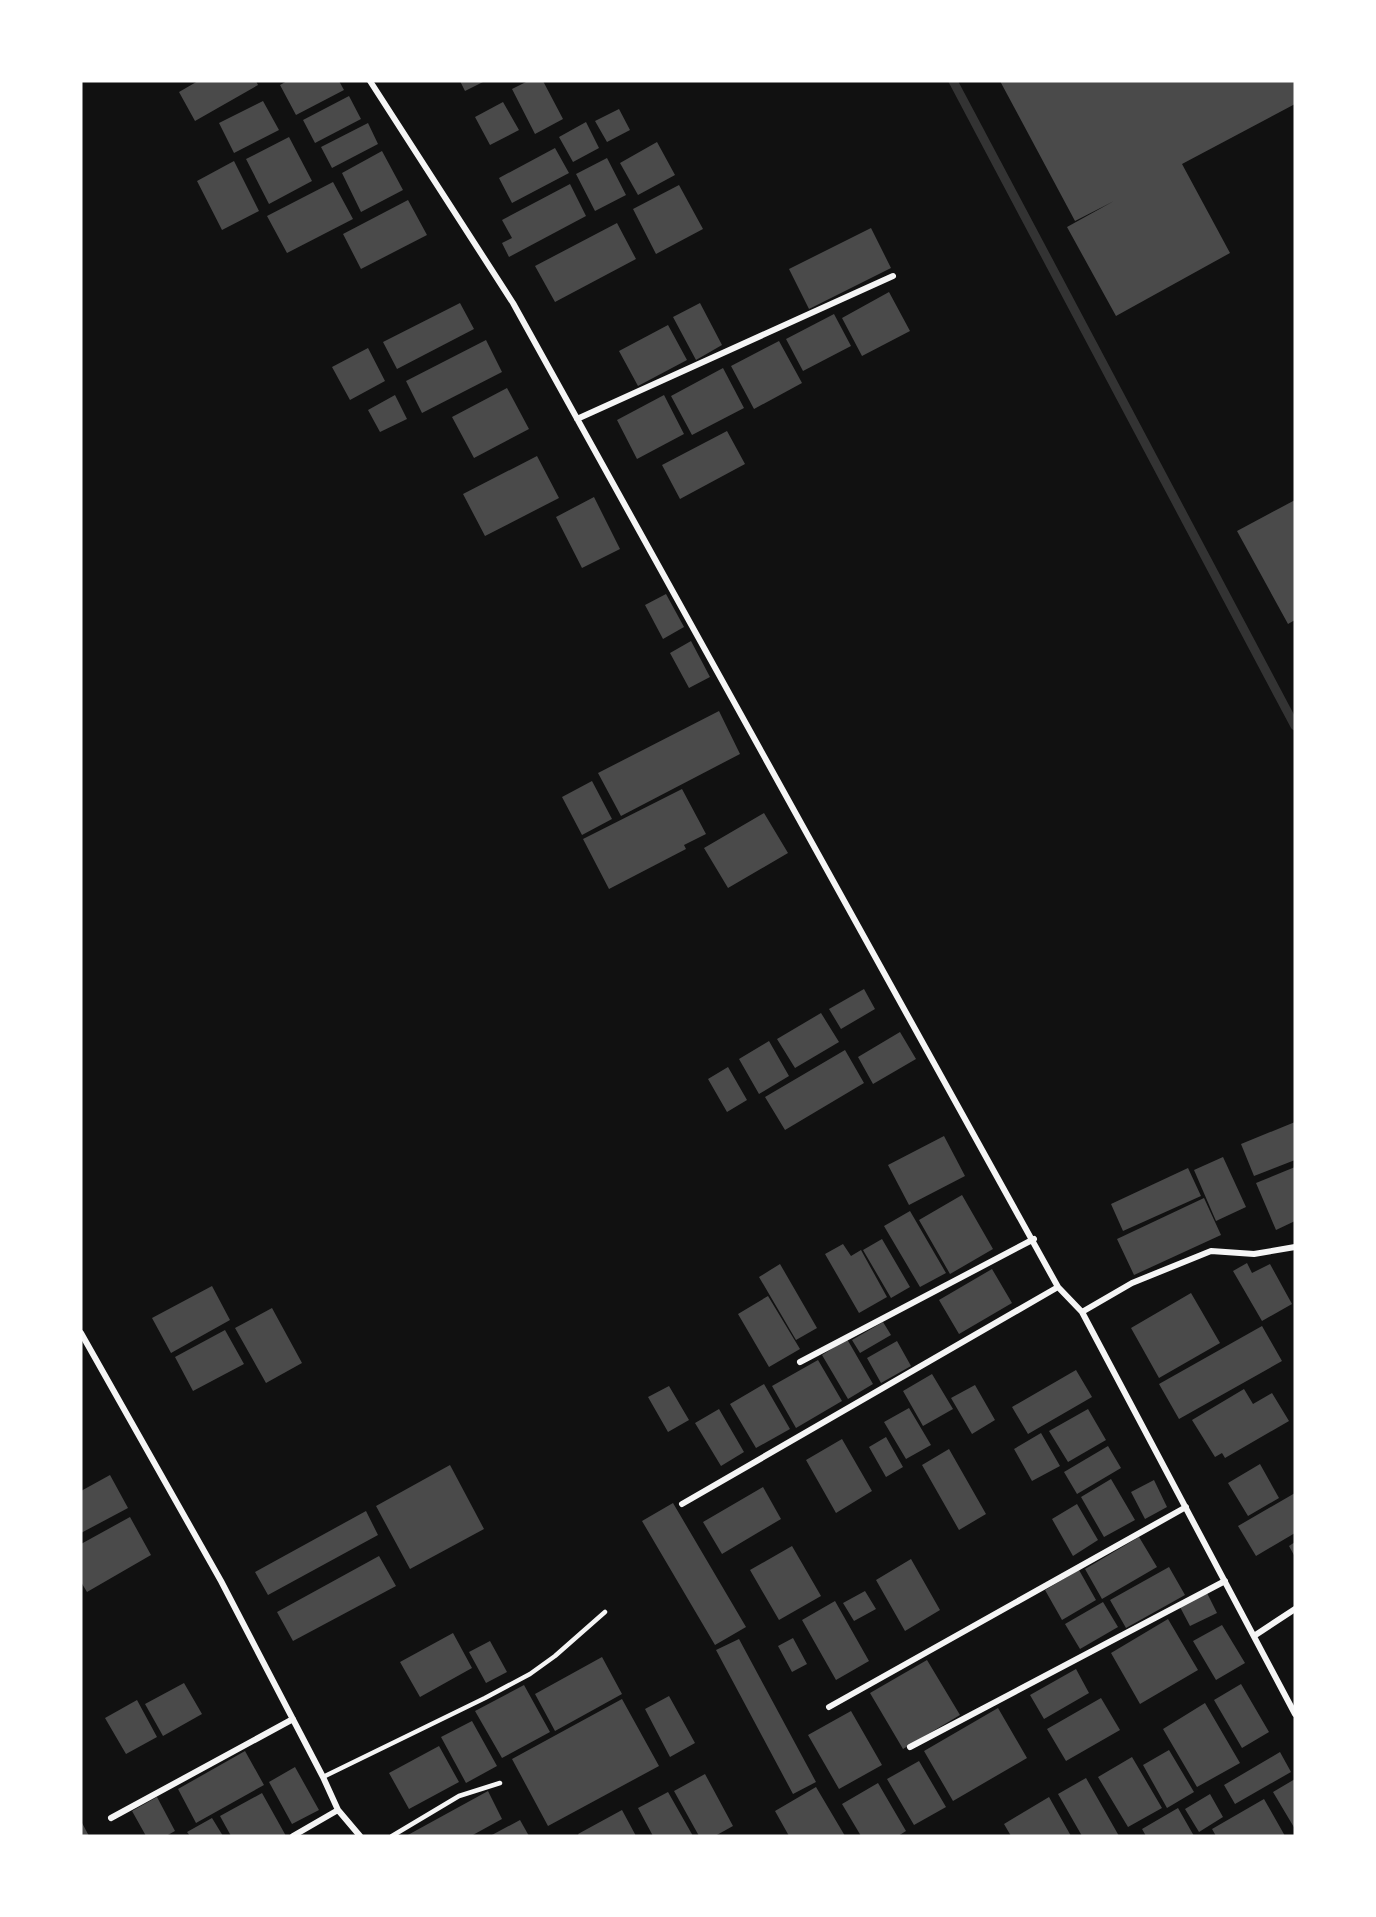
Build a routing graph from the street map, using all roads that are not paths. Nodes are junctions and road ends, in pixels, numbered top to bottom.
1 (370, 81) edge
2 (893, 276) dead end
3 (577, 419) junction
4 (1034, 1239) junction
5 (1295, 1247) edge
6 (1059, 1287) junction
7 (1082, 1312) junction
8 (81, 1334) edge
9 (800, 1362) dead end
10 (682, 1504) dead end
11 (1186, 1508) junction
12 (1225, 1581) junction
13 (1295, 1609) edge
14 (606, 1612) dead end
15 (1254, 1636) junction
16 (829, 1707) dead end
17 (1295, 1714) edge
18 (293, 1719) junction
19 (910, 1747) dead end
20 (323, 1777) junction
21 (500, 1783) dead end
22 (338, 1810) junction
23 (111, 1818) dead end
24 (293, 1836) edge
25 (360, 1836) edge
26 (392, 1836) edge

1 - 3 street
2 - 3 street
3 - 4 street
4 - 6 street
4 - 9 street
5 - 7 street
6 - 7 street
6 - 10 street
7 - 11 street
8 - 18 street
11 - 12 street
11 - 16 street
12 - 15 street
12 - 19 street
13 - 15 street
14 - 20 lane
15 - 17 street
18 - 20 street
18 - 23 street
20 - 22 street
21 - 26 lane
22 - 24 street
22 - 25 street

